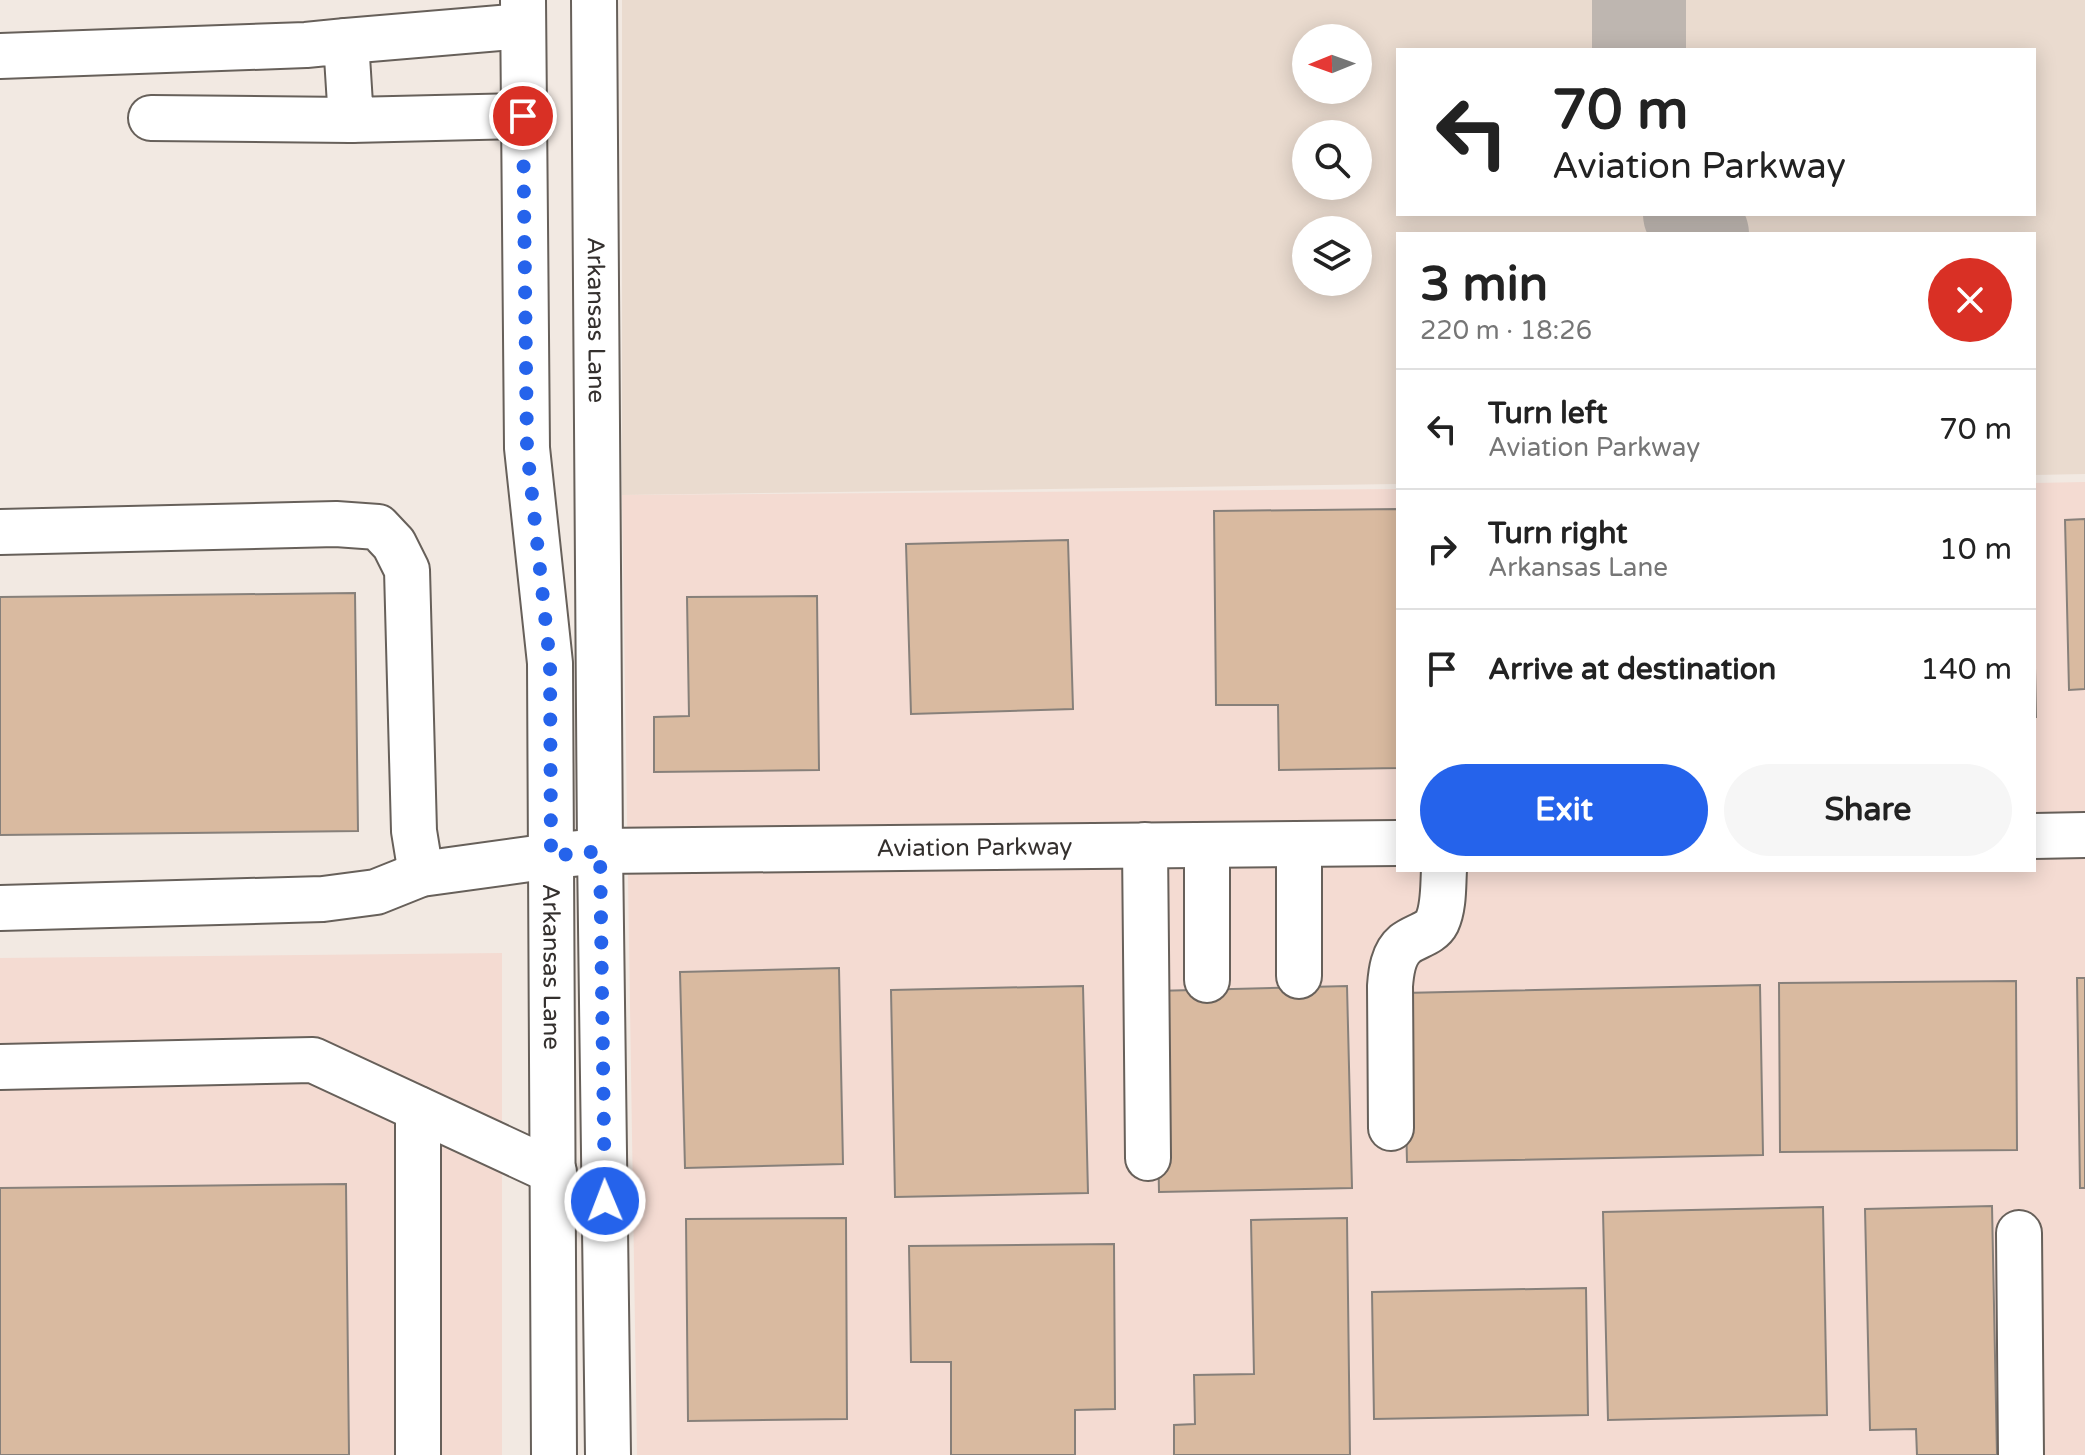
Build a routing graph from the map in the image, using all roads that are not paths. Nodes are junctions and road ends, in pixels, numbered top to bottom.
1 (594, 0) edge
2 (523, 13) edge
3 (346, 41) junction
4 (0, 56) edge
5 (523, 116) junction
6 (151, 118) dead end
7 (351, 120) junction
8 (0, 532) edge
9 (2085, 835) edge
10 (2036, 836) edge
11 (1396, 843) edge
12 (1299, 844) junction
13 (1145, 845) junction
14 (1207, 845) junction
15 (600, 851) junction
16 (551, 856) junction
17 (1444, 872) edge
18 (421, 874) junction
19 (0, 908) edge
20 (1299, 976) dead end
21 (1207, 980) dead end
22 (0, 1067) edge
23 (418, 1109) junction
24 (1391, 1128) dead end
25 (1148, 1158) dead end
26 (554, 1172) junction
27 (2019, 1233) dead end
28 (418, 1455) edge
29 (554, 1455) edge
30 (608, 1455) edge
31 (2021, 1455) edge

1 - 15 main road, Arkansas Lane
2 - 3 main road
2 - 5 main road, Arkansas Lane
3 - 4 main road
3 - 7 main road
5 - 7 main road
5 - 16 main road, Arkansas Lane
6 - 7 main road
8 - 18 main road
9 - 10 main road
11 - 12 main road, Aviation Parkway
12 - 14 main road, Aviation Parkway
12 - 20 main road
13 - 14 main road, Aviation Parkway
13 - 15 main road, Aviation Parkway
13 - 25 main road
14 - 21 main road
15 - 16 main road, Aviation Parkway
15 - 30 main road, Arkansas Lane
16 - 18 main road, Aviation Parkway
16 - 26 main road, Arkansas Lane
17 - 24 main road
18 - 19 main road, Aviation Parkway
22 - 23 main road
23 - 26 main road
23 - 28 main road
26 - 29 main road, Arkansas Lane
27 - 31 main road

